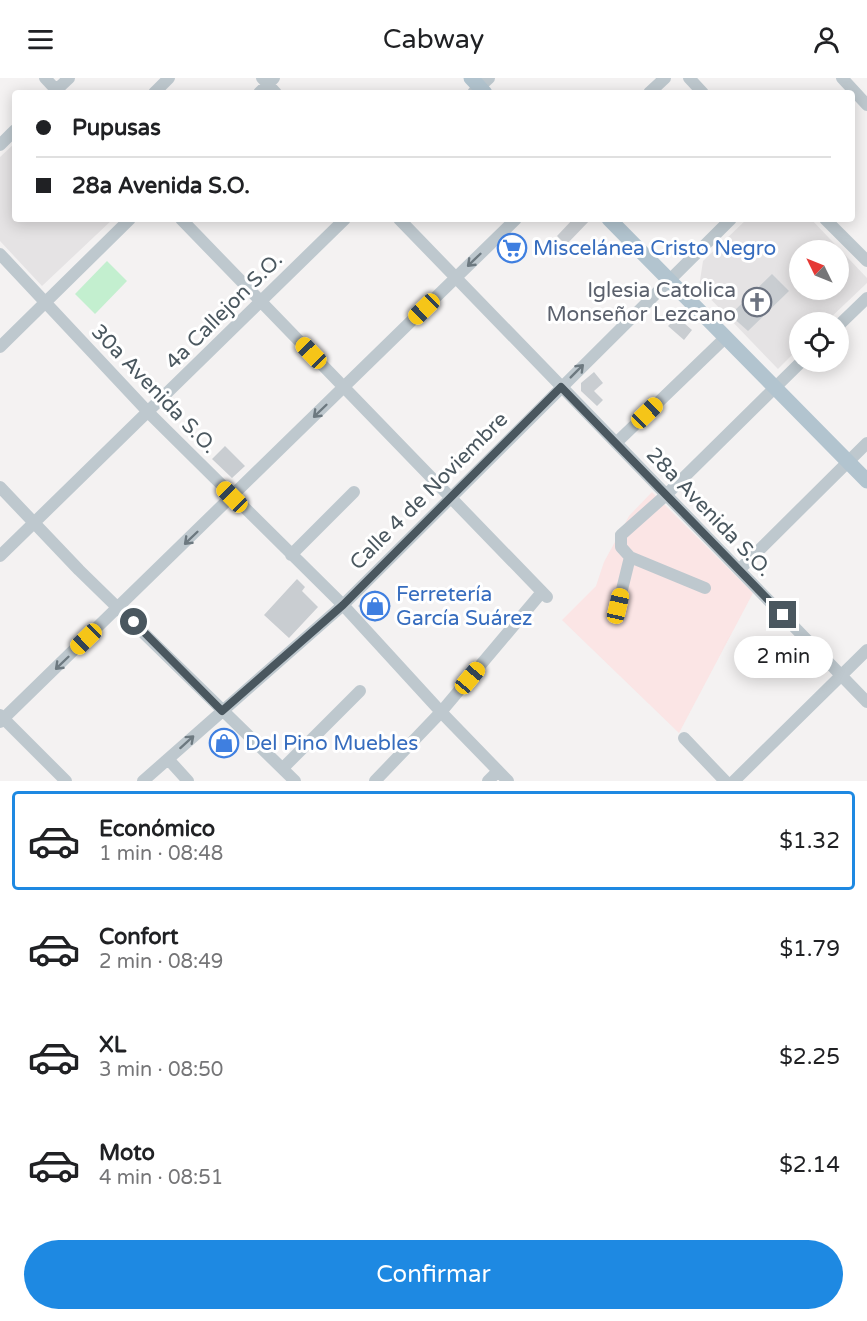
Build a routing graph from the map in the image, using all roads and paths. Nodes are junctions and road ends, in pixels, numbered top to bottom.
1 (45, 78) edge
2 (69, 78) edge
3 (169, 78) edge
4 (665, 78) edge
5 (689, 78) edge
6 (842, 78) edge
7 (54, 90) edge
8 (58, 90) edge
9 (156, 90) edge
10 (652, 90) edge
11 (700, 90) edge
12 (855, 90) edge
13 (12, 133) edge
14 (0, 145) edge
15 (127, 222) edge
16 (184, 222) edge
17 (342, 222) edge
18 (402, 222) edge
19 (513, 222) edge
20 (612, 222) edge
21 (728, 222) edge
22 (828, 222) edge
23 (0, 254) edge
24 (867, 261) edge
25 (456, 278) junction
26 (668, 280) junction
27 (867, 298) edge
28 (261, 302) junction
29 (45, 303) junction
30 (849, 315) edge
31 (725, 338) junction
32 (0, 347) edge
33 (791, 372) edge
34 (344, 387) junction
35 (561, 387) junction
36 (775, 387) junction
37 (149, 412) junction
38 (616, 443) junction
39 (867, 443) edge
40 (849, 462) junction
41 (867, 481) edge
42 (0, 487) edge
43 (354, 492) dead end
44 (666, 495) junction
45 (232, 497) junction
46 (450, 497) junction
47 (34, 522) junction
48 (291, 555) junction
49 (0, 556) edge
50 (630, 557) junction
51 (739, 570) junction
52 (705, 588) dead end
53 (343, 605) junction
54 (618, 606) dead end
55 (119, 608) junction
56 (867, 650) edge
57 (841, 676) junction
58 (360, 691) dead end
59 (867, 702) edge
60 (222, 711) junction
61 (441, 712) junction
62 (1, 718) edge
63 (684, 738) dead end
64 (168, 759) junction
65 (283, 768) junction
66 (498, 771) junction
67 (723, 779) edge
68 (66, 781) edge
69 (143, 781) edge
70 (188, 781) edge
71 (295, 781) edge
72 (375, 781) edge
73 (488, 781) edge
74 (508, 781) edge
75 (734, 781) edge

1 - 7 street
2 - 8 street
3 - 9 street
4 - 10 street
5 - 11 street
6 - 12 street
13 - 14 street
15 - 29 street
16 - 28 street
17 - 28 street, 4a Callejon S.O.
18 - 25 street, 28a Avenida S.O.
19 -> 25 street
20 - 26 main road
21 - 26 street, Calle 4 de Noviembre
22 - 24 street
23 - 29 street, 30a Avenida S.O.
25 - 34 street
25 - 35 street, 28a Avenida S.O.
26 - 31 main road
35 -> 26 street, Calle 4 de Noviembre
27 - 30 street
28 - 34 street
28 - 37 street, 4a Callejon S.O.
29 - 32 street
29 - 37 street, 30a Avenida S.O.
31 - 36 main road
31 - 38 street
33 - 36 street
34 -> 45 street
34 - 46 street
35 - 38 street, 28a Avenida S.O.
35 - 46 street, Calle 4 de Noviembre
36 - 40 main road
36 - 44 street
37 - 45 street, 30a Avenida S.O.
37 - 47 street, 4a Callejon S.O.
38 - 44 street, 28a Avenida S.O.
39 - 40 street
40 - 41 main road
40 - 51 street
42 - 47 street
43 - 48 street
44 - 50 street
44 - 51 street, 28a Avenida S.O.
45 - 48 street, 30a Avenida S.O.
45 -> 55 street
46 - 53 street, Calle 4 de Noviembre
46 - 61 street
47 - 49 street, 4a Callejon S.O.
47 - 55 street
48 - 53 street, 30a Avenida S.O.
50 - 52 street
50 - 54 street
51 - 57 street, 28a Avenida S.O.
53 - 60 street, Calle 4 de Noviembre
53 - 61 street, 30a Avenida S.O.
55 - 60 street
55 -> 62 street
56 - 57 street
57 - 59 street, 28a Avenida S.O.
57 - 75 street
58 - 65 street
64 -> 60 street, Calle 4 de Noviembre
60 - 65 street
61 - 66 street, 30a Avenida S.O.
61 - 72 street
62 - 68 street
63 - 67 street
64 - 69 street, Calle 4 de Noviembre
64 - 70 street
65 - 71 street
66 - 73 street
66 - 74 street, 30a Avenida S.O.

